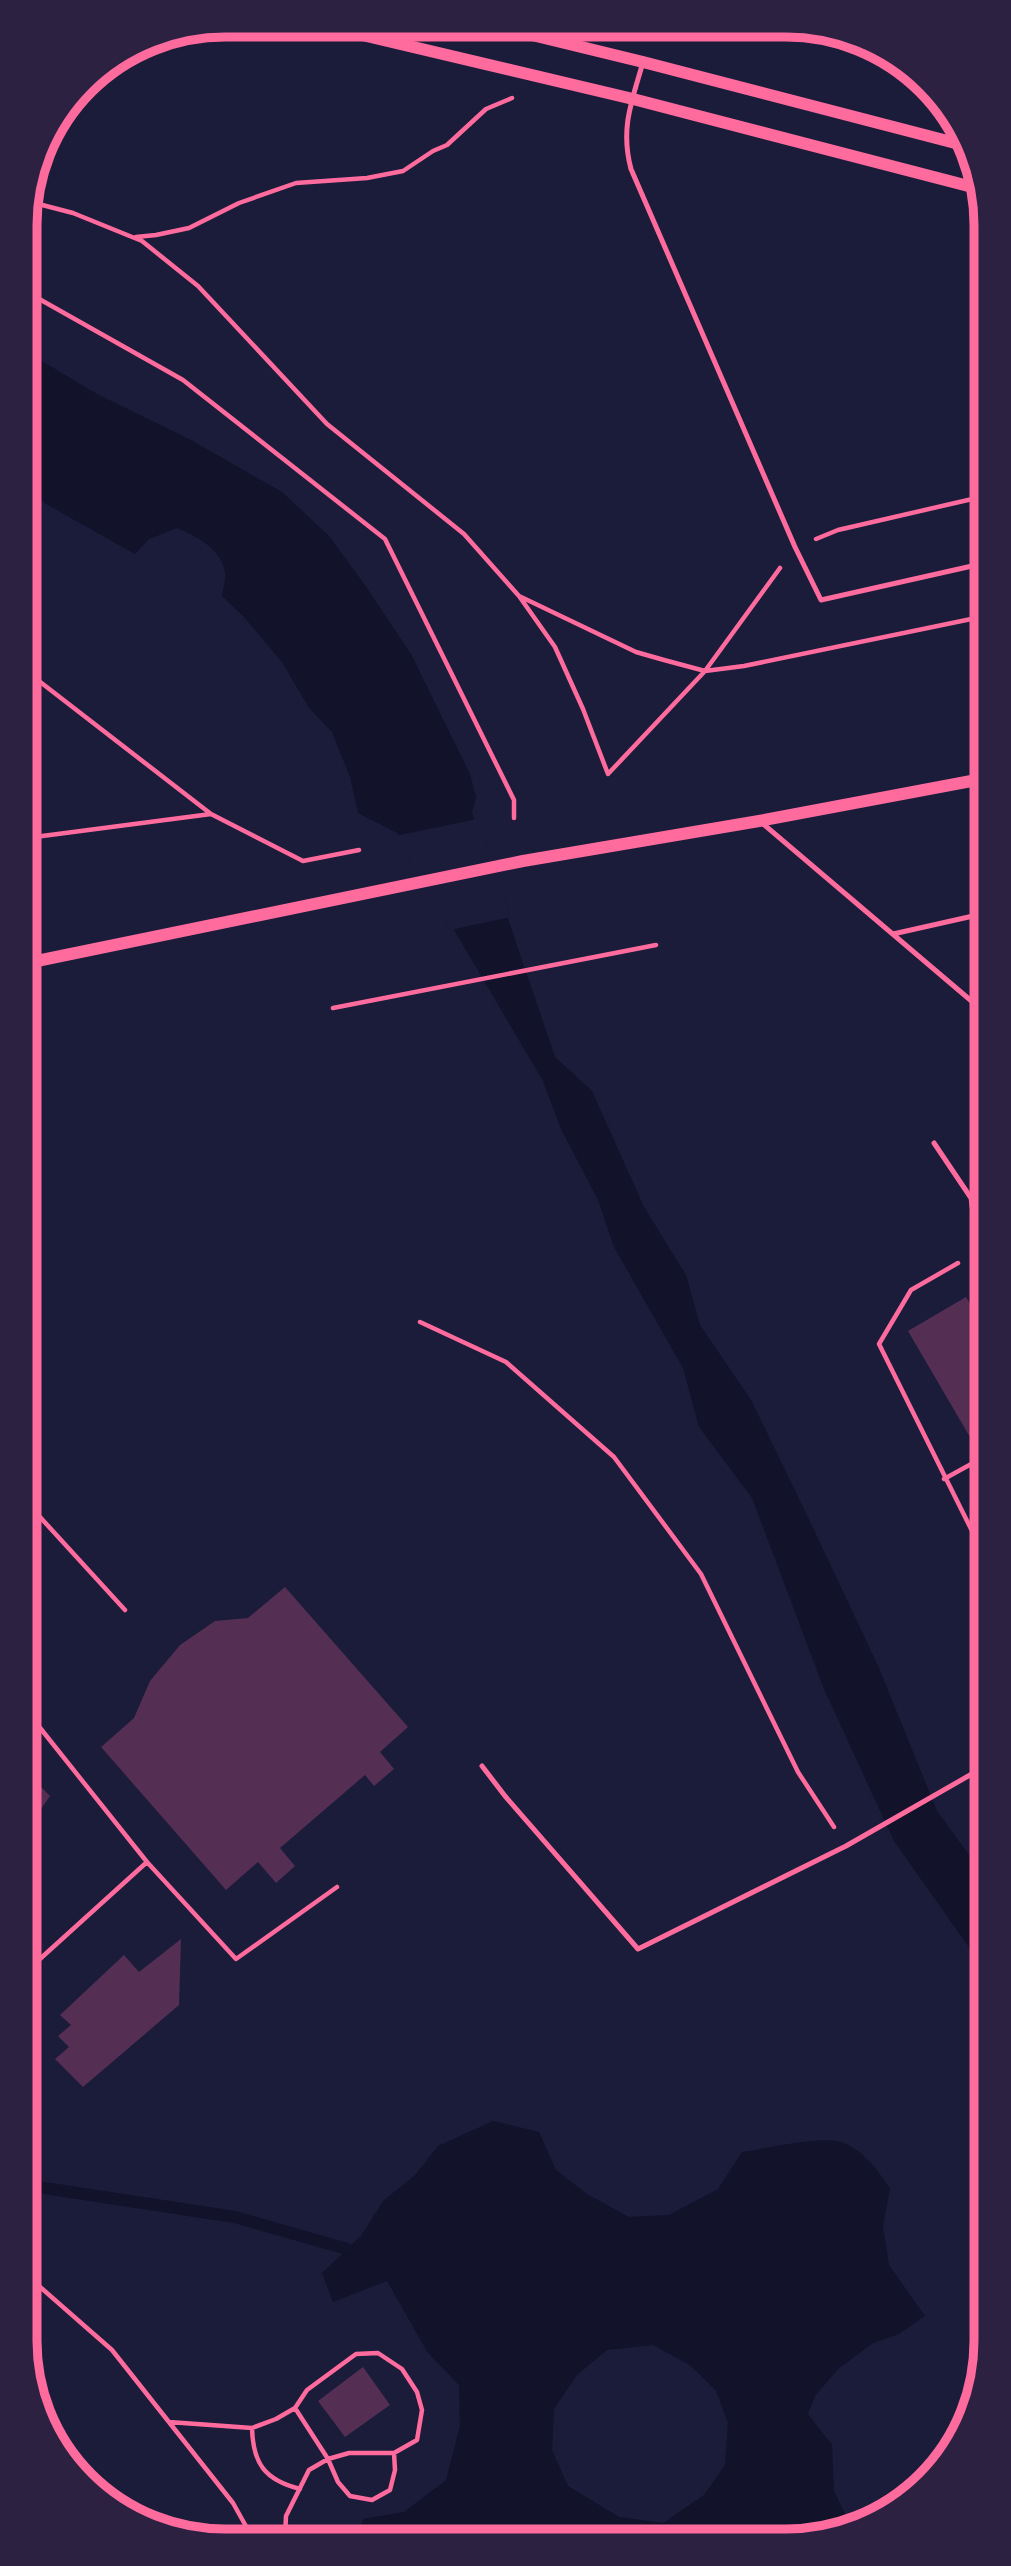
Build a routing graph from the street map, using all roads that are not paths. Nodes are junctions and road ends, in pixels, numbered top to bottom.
1 (371, 37) edge
2 (540, 37) edge
3 (643, 62) junction
4 (633, 99) junction
5 (955, 143) edge
6 (970, 186) edge
7 (974, 566) edge
8 (974, 781) edge
9 (759, 821) junction
10 (974, 916) edge
11 (892, 934) junction
12 (37, 961) edge
13 (974, 1003) edge
14 (934, 1143) dead end
15 (974, 1221) edge
16 (482, 1766) dead end
17 (974, 1773) edge

1 - 4 street
2 - 3 street
3 - 4 lane
3 - 5 street
4 - 6 street
4 - 7 lane
8 - 9 street
9 - 11 lane
9 - 12 street
10 - 11 lane
11 - 13 lane
14 - 15 lane
16 - 17 lane

